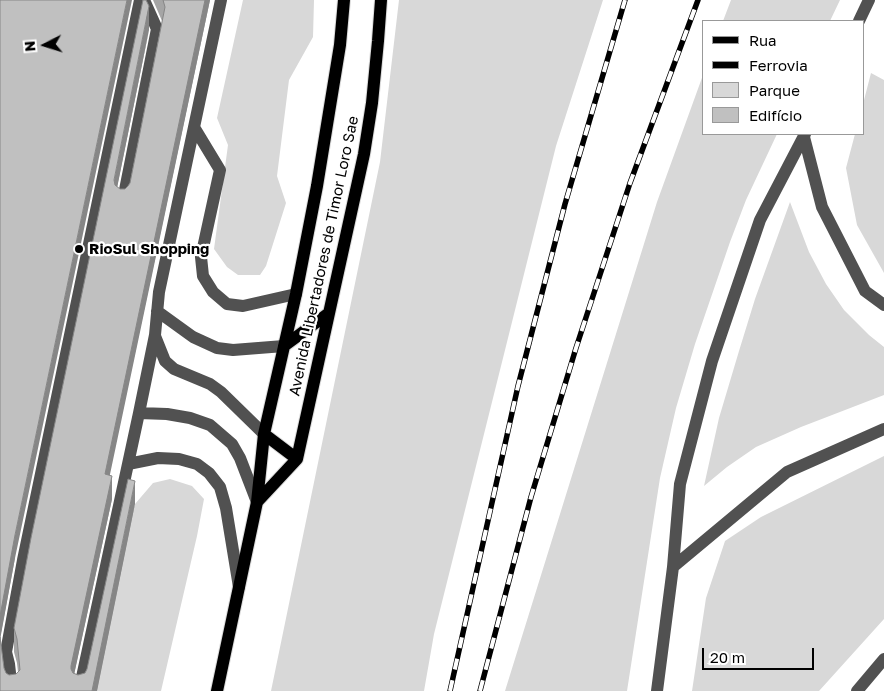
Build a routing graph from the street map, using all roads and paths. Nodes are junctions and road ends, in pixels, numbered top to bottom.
1 (140, 0) edge
2 (144, 0) edge
3 (221, 0) edge
4 (344, 0) edge
5 (381, 0) edge
6 (869, 0) edge
7 (859, 20) edge
8 (194, 127) junction
9 (805, 135) edge
10 (122, 205) edge
11 (296, 294) junction
12 (884, 305) edge
13 (158, 311) junction
14 (329, 313) junction
15 (155, 335) junction
16 (284, 346) junction
17 (139, 413) junction
18 (884, 429) edge
19 (264, 434) junction
20 (297, 459) junction
21 (128, 464) junction
22 (257, 502) junction
23 (673, 567) junction
24 (239, 588) junction
25 (884, 659) edge
26 (12, 691) edge
27 (79, 691) edge
28 (217, 691) edge
29 (657, 691) edge
30 (858, 691) edge

1 - 26 street
2 - 10 street
3 - 8 street
4 - 11 main road, Avenida Libertadores de Timor Loro Sae
5 - 14 main road, Avenida Libertadores de Timor Loro Sae
6 - 7 street
8 - 11 street
8 - 13 street
9 - 12 street
9 - 23 street
11 - 16 main road, Avenida Libertadores de Timor Loro Sae
13 - 15 street
13 - 16 street
14 - 16 main road
14 - 20 main road, Avenida Libertadores de Timor Loro Sae
15 - 17 street
15 - 19 street
16 - 19 main road, Avenida Libertadores de Timor Loro Sae
17 - 21 street
17 - 22 street
18 - 23 street
19 - 20 main road
19 - 22 main road, Avenida Libertadores de Timor Loro Sae
20 - 22 main road
21 - 24 street
21 - 27 street
22 - 24 main road, Avenida Libertadores de Timor Loro Sae
23 - 29 street
24 - 28 main road, Avenida Libertadores de Timor Loro Sae
25 - 30 street

